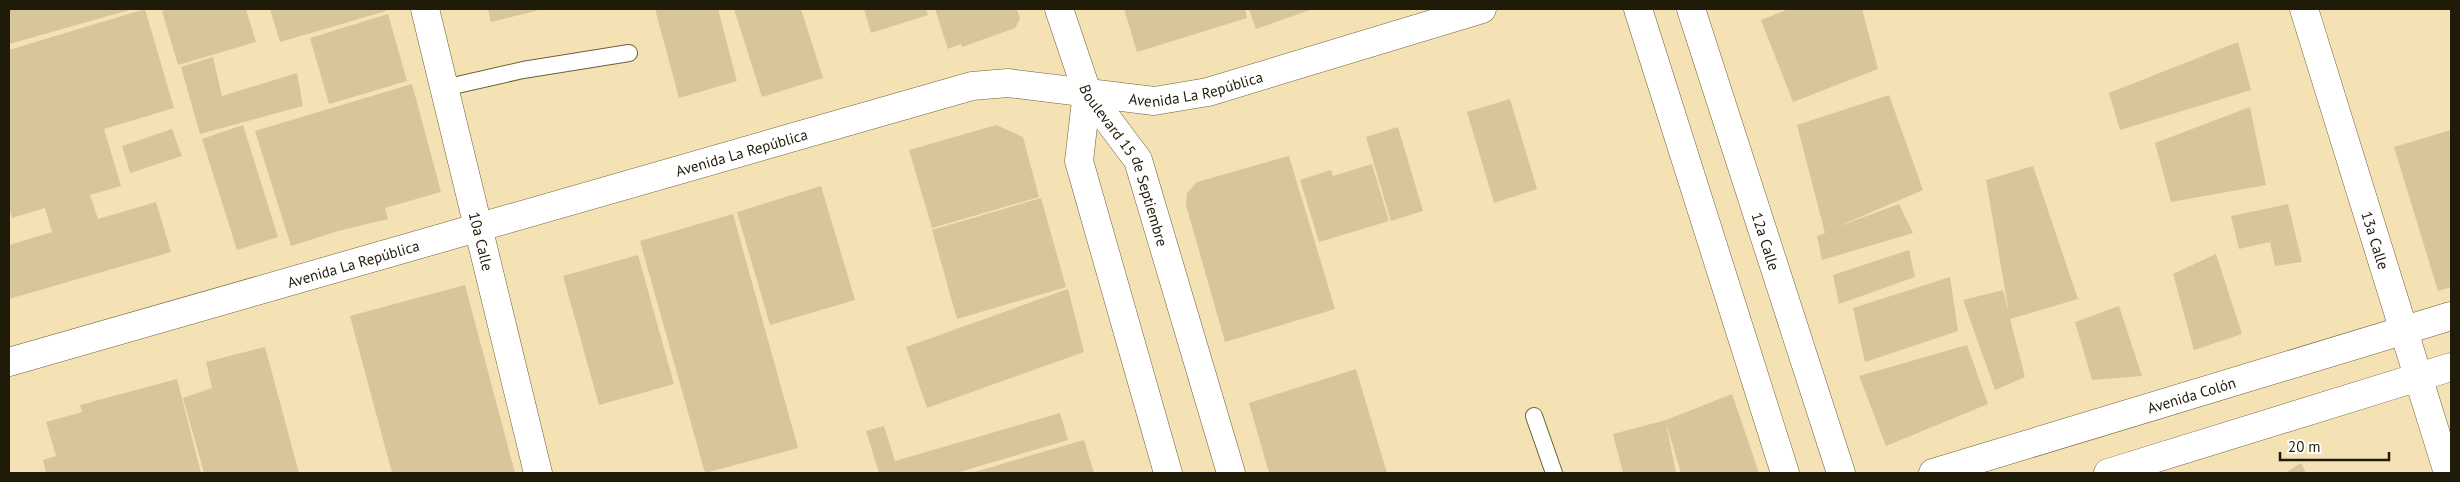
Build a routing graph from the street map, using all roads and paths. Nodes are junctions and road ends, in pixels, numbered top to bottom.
1 (425, 9) edge
2 (1059, 9) edge
3 (1482, 9) edge
4 (1638, 9) edge
5 (1691, 9) edge
6 (2304, 9) edge
7 (629, 54) dead end
8 (444, 88) junction
9 (1087, 92) junction
10 (478, 228) junction
11 (2451, 316) edge
12 (2404, 329) junction
13 (9, 362) edge
14 (2451, 367) edge
15 (2420, 376) junction
16 (1534, 416) dead end
17 (538, 473) edge
18 (1168, 473) edge
19 (1230, 473) edge
20 (1554, 473) edge
21 (1786, 473) edge
22 (1841, 473) edge
23 (1933, 473) edge
24 (2108, 473) edge
25 (2448, 473) edge

1 - 8 street, 10a Calle
2 - 9 street
3 - 9 street, Avenida La República
4 - 21 street
5 - 22 street, 12a Calle
6 - 12 street, 13a Calle
7 - 8 lane
8 - 10 street, 10a Calle
9 - 10 street, Avenida La República
9 - 18 street, Boulevard 15 de Septiembre
9 - 19 street, Boulevard 15 de Septiembre
10 - 13 street, Avenida La República
10 - 17 street, 10a Calle
11 - 12 street, Avenida Colón
12 - 15 street, 13a Calle
12 - 23 street, Avenida Colón
14 - 15 street
15 - 24 street
15 - 25 street, 13a Calle
16 - 20 lane

